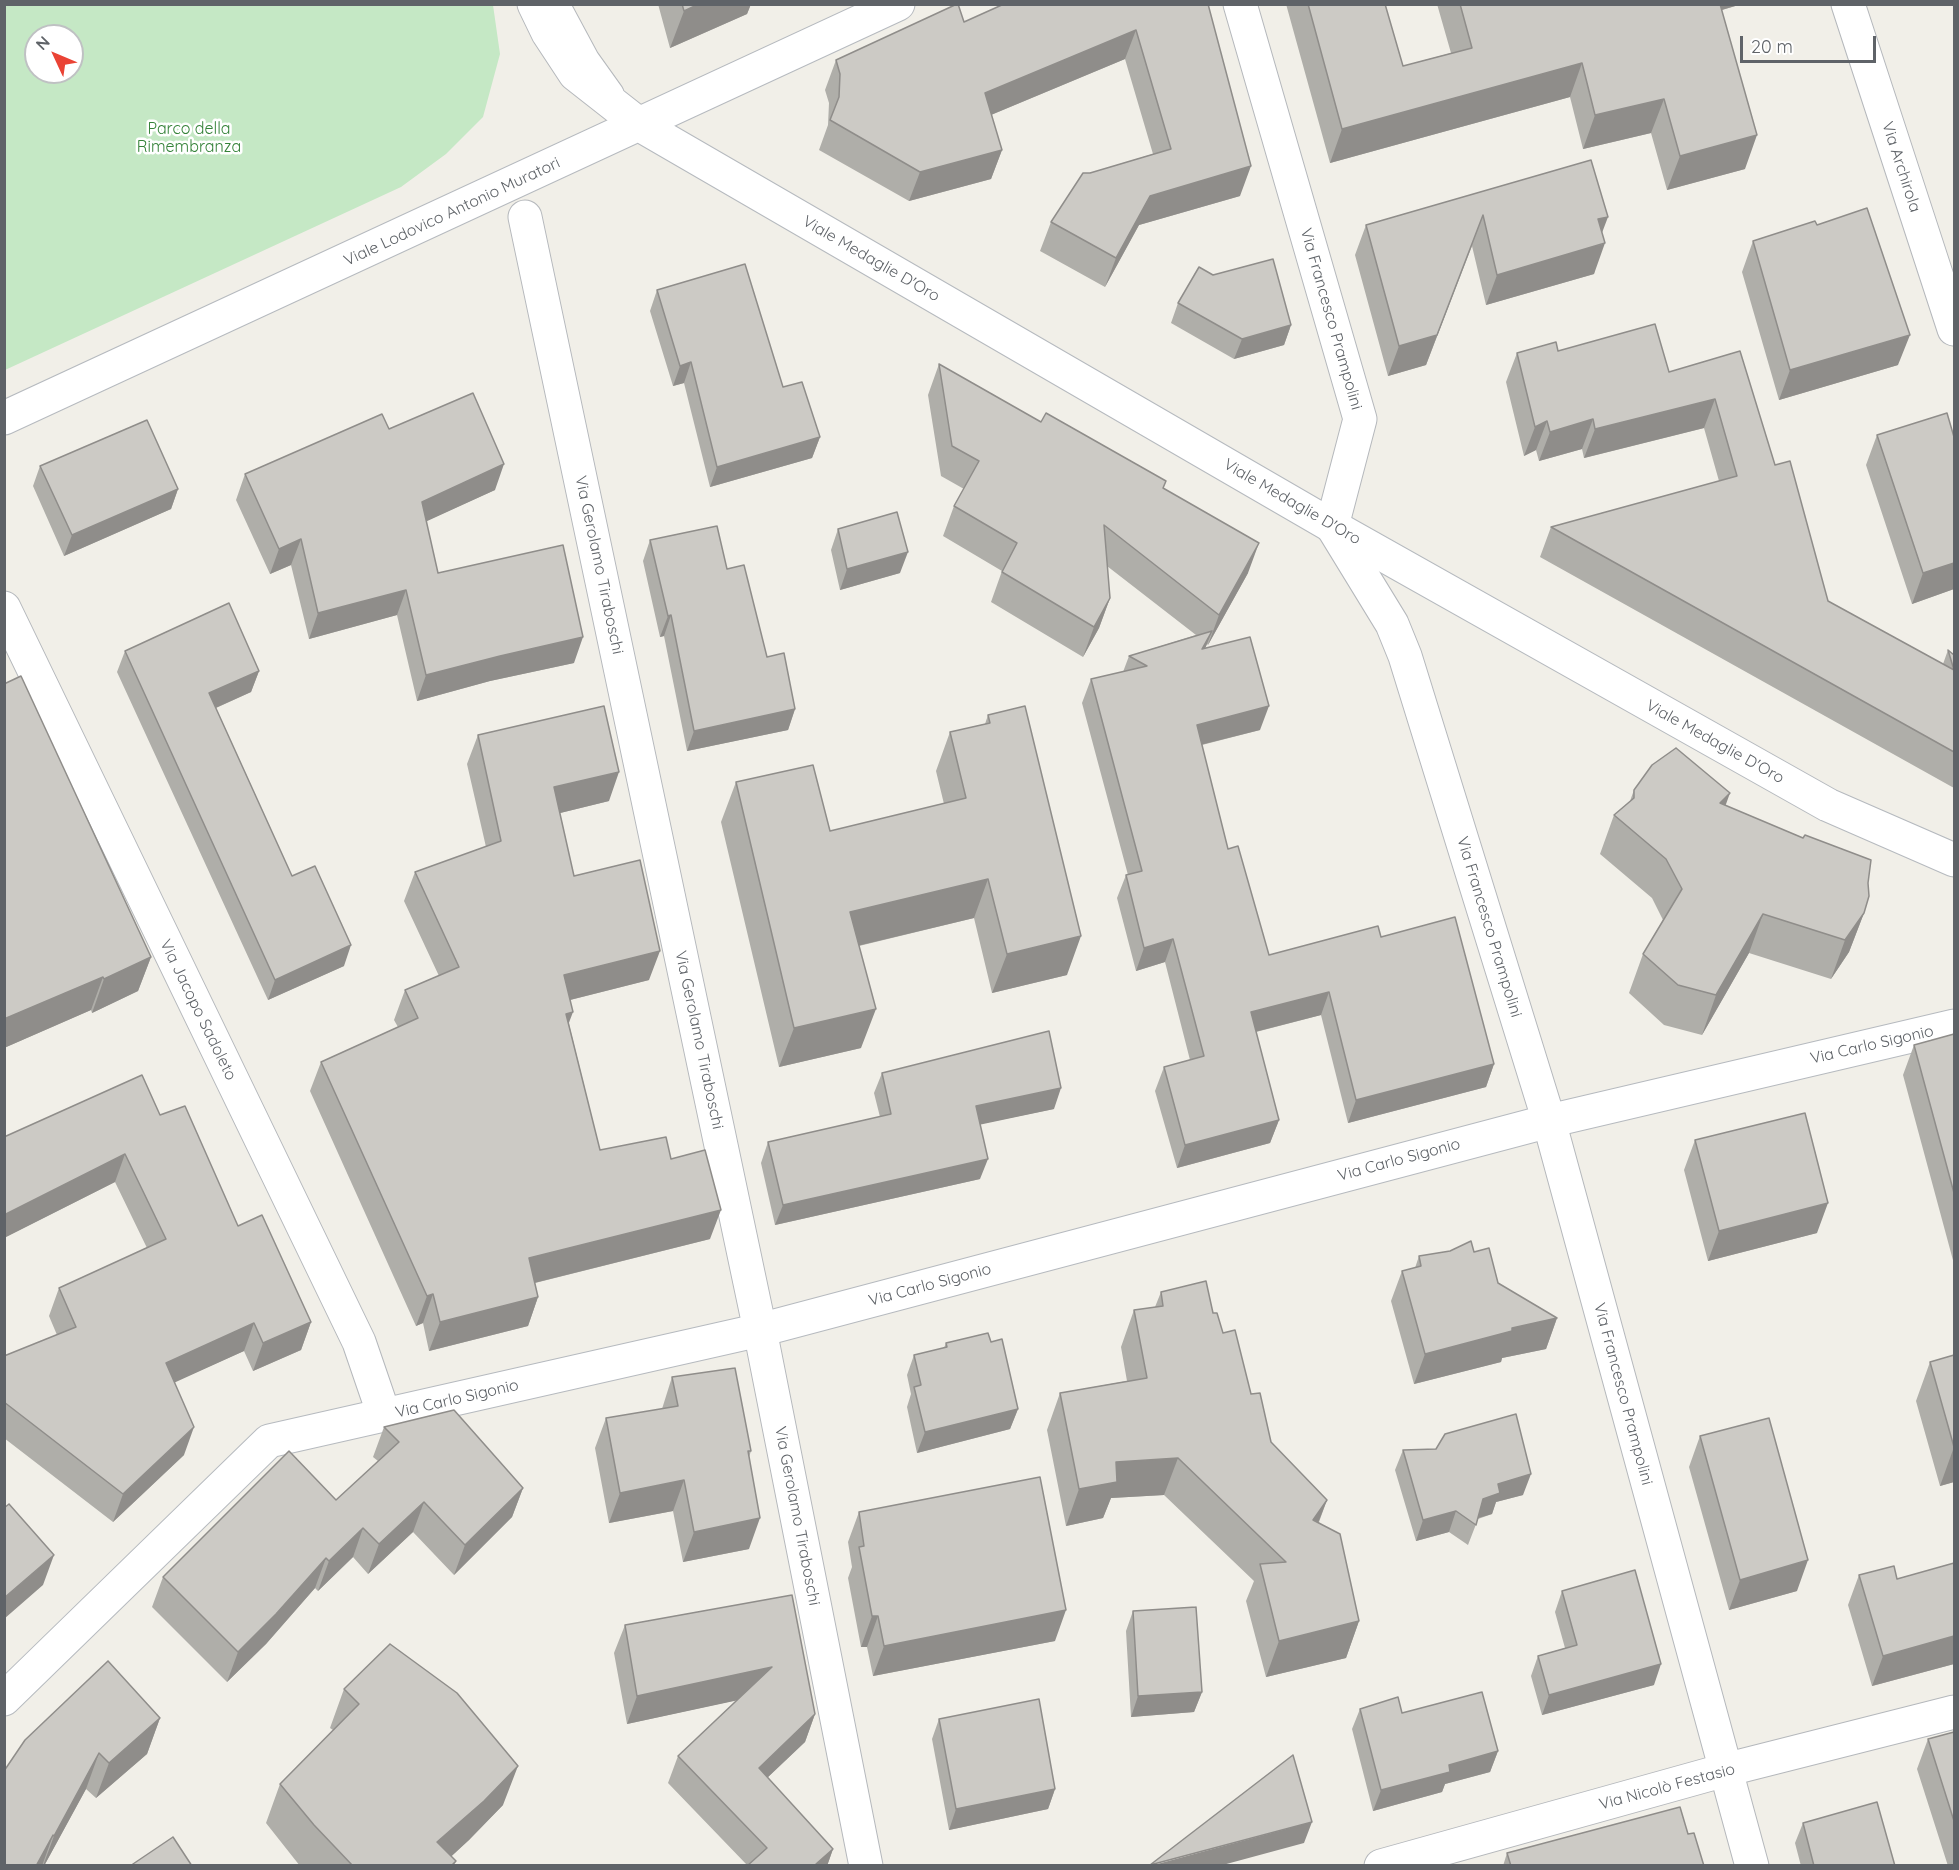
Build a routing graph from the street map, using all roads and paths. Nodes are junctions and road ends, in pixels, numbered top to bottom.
1 (534, 4) edge
2 (559, 4) edge
3 (898, 4) edge
4 (1240, 4) edge
5 (1848, 4) edge
6 (640, 125) junction
7 (525, 217) dead end
8 (1954, 329) edge
9 (4, 418) edge
10 (1332, 526) junction
11 (4, 608) edge
12 (1954, 860) edge
13 (1952, 1025) edge
14 (1549, 1121) junction
15 (760, 1330) junction
16 (384, 1415) junction
17 (4, 1699) edge
18 (1954, 1712) edge
19 (1725, 1770) junction
20 (866, 1866) edge
21 (1381, 1866) edge
22 (1752, 1866) edge

1 - 6 street, Viale Medaglie D'Oro
2 - 6 lane
3 - 6 street, Viale Lodovico Antonio Muratori
4 - 10 street, Via Francesco Prampolini
5 - 8 street, Via Archirola
6 - 9 street, Viale Lodovico Antonio Muratori
6 - 10 street, Viale Medaglie D'Oro
7 - 15 street, Via Gerolamo Tiraboschi
10 - 12 street, Viale Medaglie D'Oro
10 - 14 street, Via Francesco Prampolini
11 - 16 street, Via Jacopo Sadoleto
13 - 14 street, Via Carlo Sigonio
14 - 15 street, Via Carlo Sigonio
14 - 19 street, Via Francesco Prampolini
15 - 16 street, Via Carlo Sigonio
15 - 20 street, Via Gerolamo Tiraboschi
16 - 17 street, Via Carlo Sigonio
18 - 19 street, Via Nicolò Festasio
19 - 21 street, Via Nicolò Festasio
19 - 22 street, Via Francesco Prampolini

